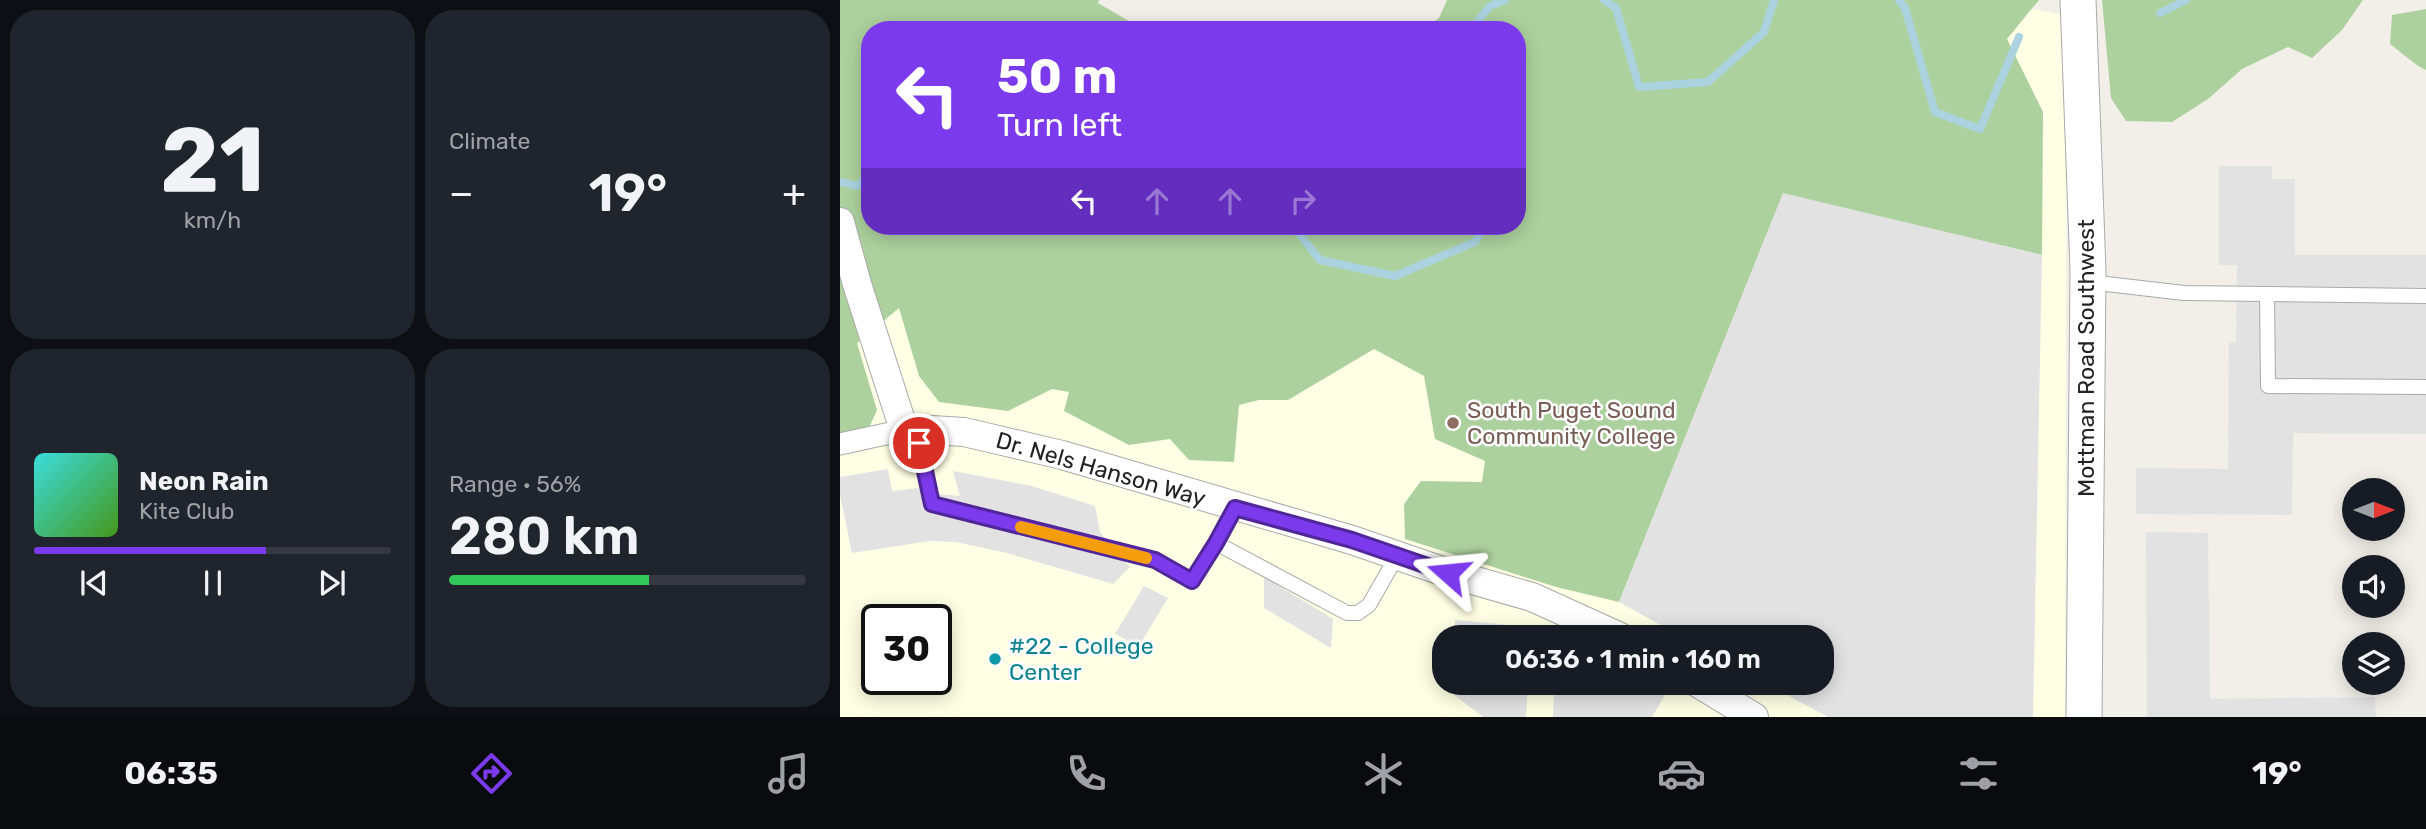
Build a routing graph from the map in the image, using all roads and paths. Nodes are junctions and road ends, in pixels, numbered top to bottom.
1 (2078, 0) edge
2 (840, 222) edge
3 (2088, 282) junction
4 (2267, 294) junction
5 (2426, 296) edge
6 (2426, 387) edge
7 (910, 430) junction
8 (840, 444) edge
9 (1235, 508) junction
10 (1216, 543) junction
11 (1397, 556) junction
12 (1594, 625) edge
13 (1718, 695) edge
14 (1754, 717) edge
15 (2084, 717) edge

1 - 3 street, Mottman Road Southwest
2 - 7 street
3 - 4 lane
3 - 15 street, Mottman Road Southwest
4 - 5 lane
4 - 6 lane
7 - 8 street
7 - 9 street, Dr. Nels Hanson Way
7 - 10 lane
9 - 10 lane
9 - 11 street, Dr. Nels Hanson Way
10 - 11 lane
11 - 12 street, Dr. Nels Hanson Way
13 - 14 street

